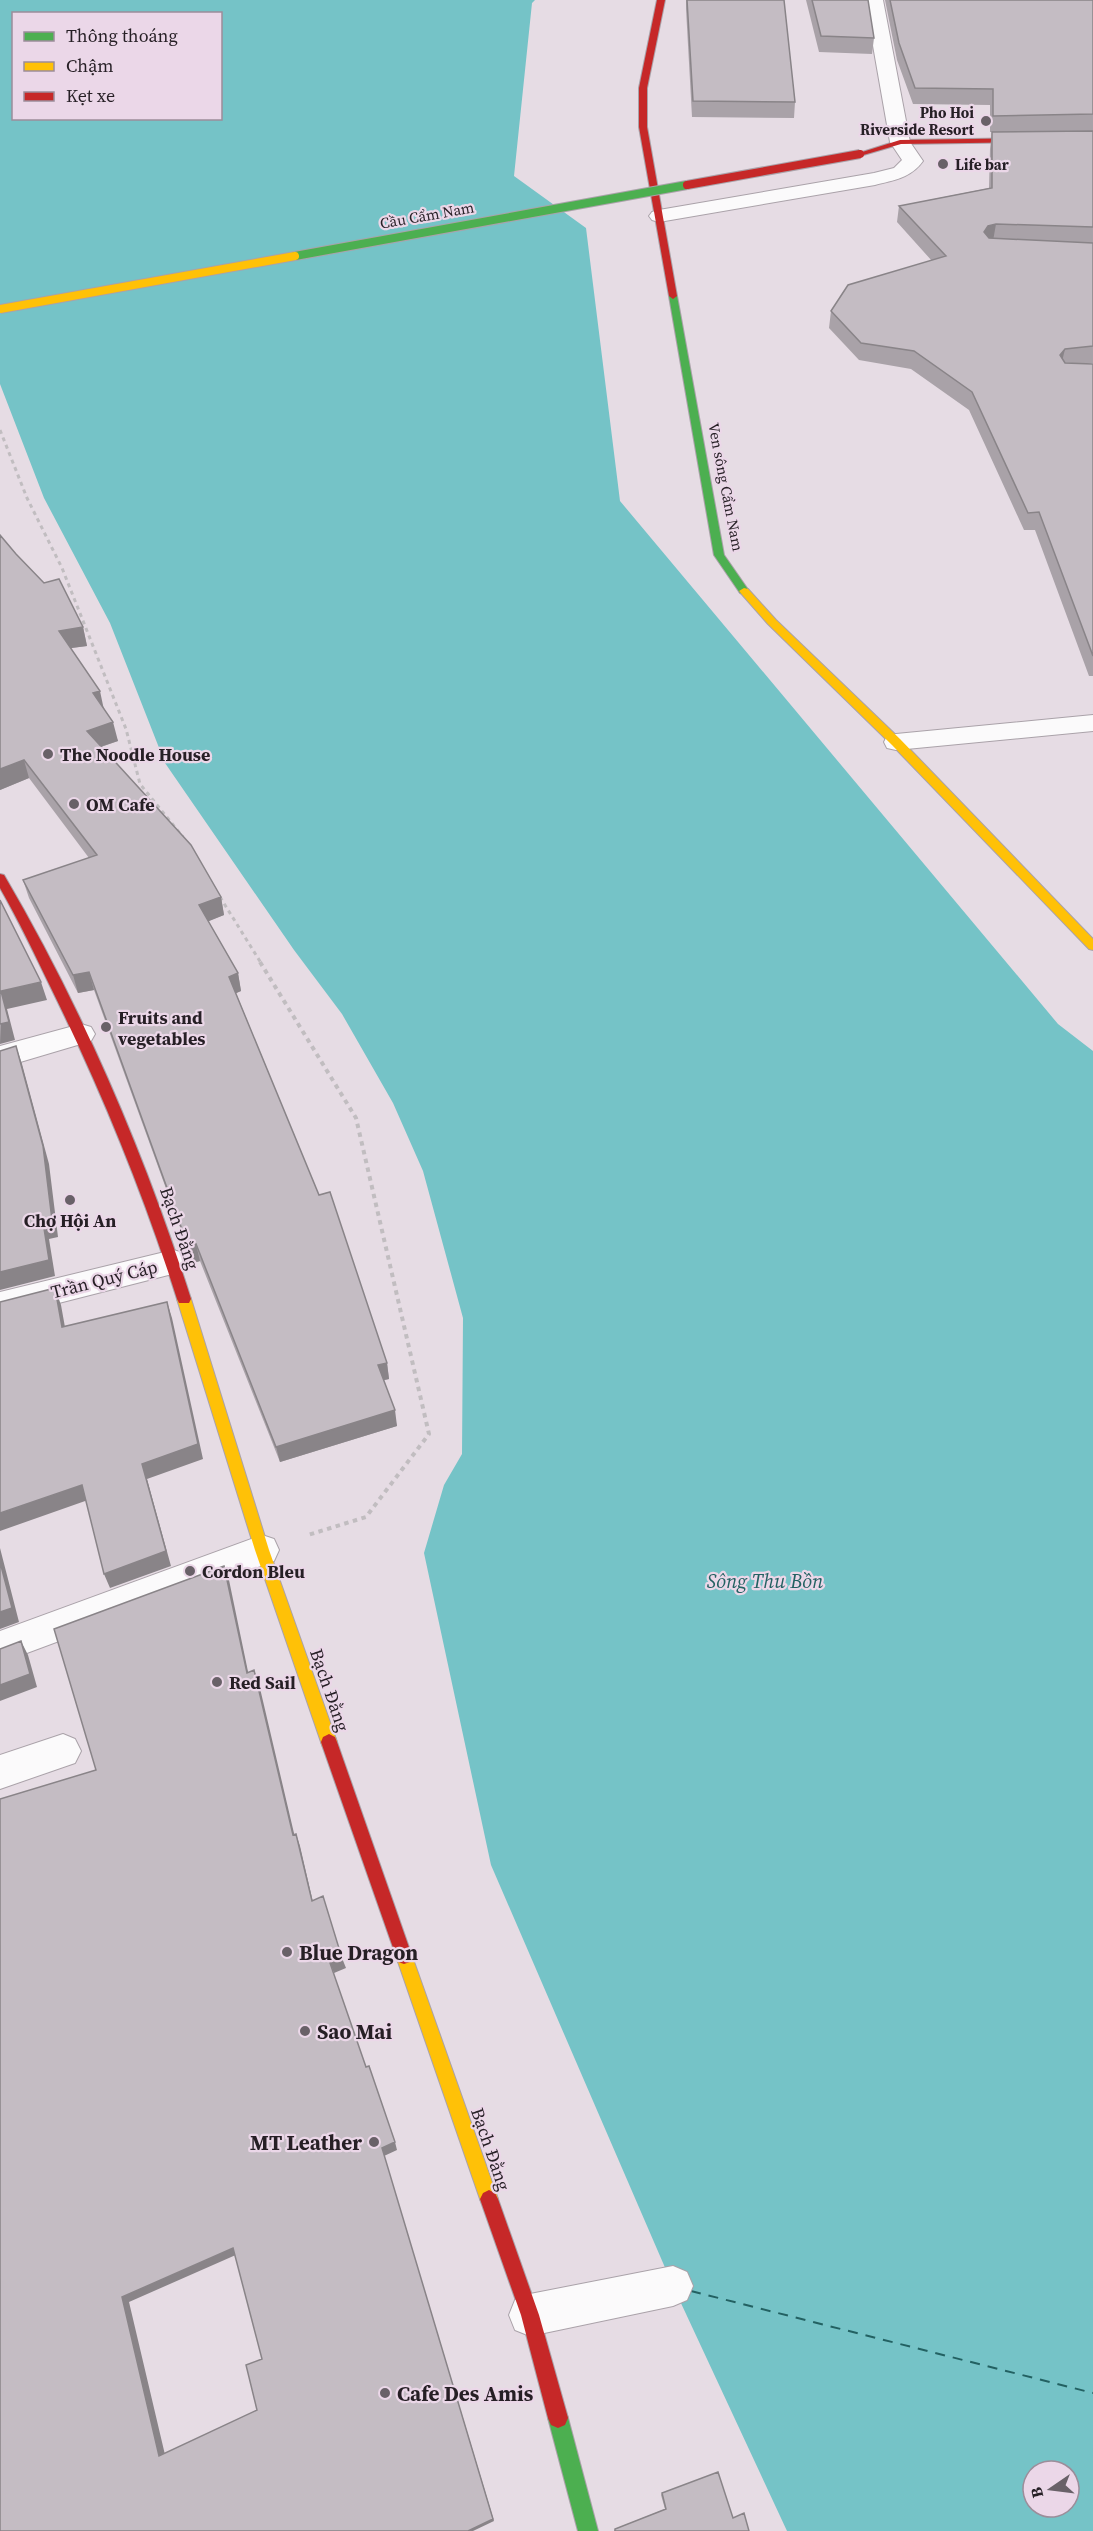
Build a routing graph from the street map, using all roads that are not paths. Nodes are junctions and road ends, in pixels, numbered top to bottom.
1 (661, 0) edge
2 (874, 0) edge
3 (1093, 139) edge
4 (900, 142) junction
5 (659, 216) junction
6 (0, 309) edge
7 (1093, 723) edge
8 (896, 742) junction
9 (0, 878) edge
10 (1093, 946) edge
11 (81, 1034) junction
12 (0, 1057) edge
13 (173, 1262) junction
14 (0, 1305) edge
15 (262, 1550) junction
16 (0, 1647) edge
17 (63, 1751) dead end
18 (0, 1772) edge
19 (673, 2286) dead end
20 (530, 2315) junction
21 (588, 2531) edge

1 - 5 street, Ven sông Cẩm Nam
2 - 4 street
3 - 4 street, Cầu Cẩm Nam
4 - 5 street
4 - 6 street, Cầu Cẩm Nam, bridge
5 - 8 street, Ven sông Cẩm Nam
7 - 8 lane
8 - 10 street, Ven sông Cẩm Nam
9 - 11 street, Bạch Đằng
11 - 12 lane
11 - 13 street, Bạch Đằng
13 - 14 lane, Trần Quý Cáp
13 - 15 street, Bạch Đằng
15 - 16 lane
15 - 20 street, Bạch Đằng
17 - 18 lane
19 - 20 lane
20 - 21 street, Bạch Đằng

